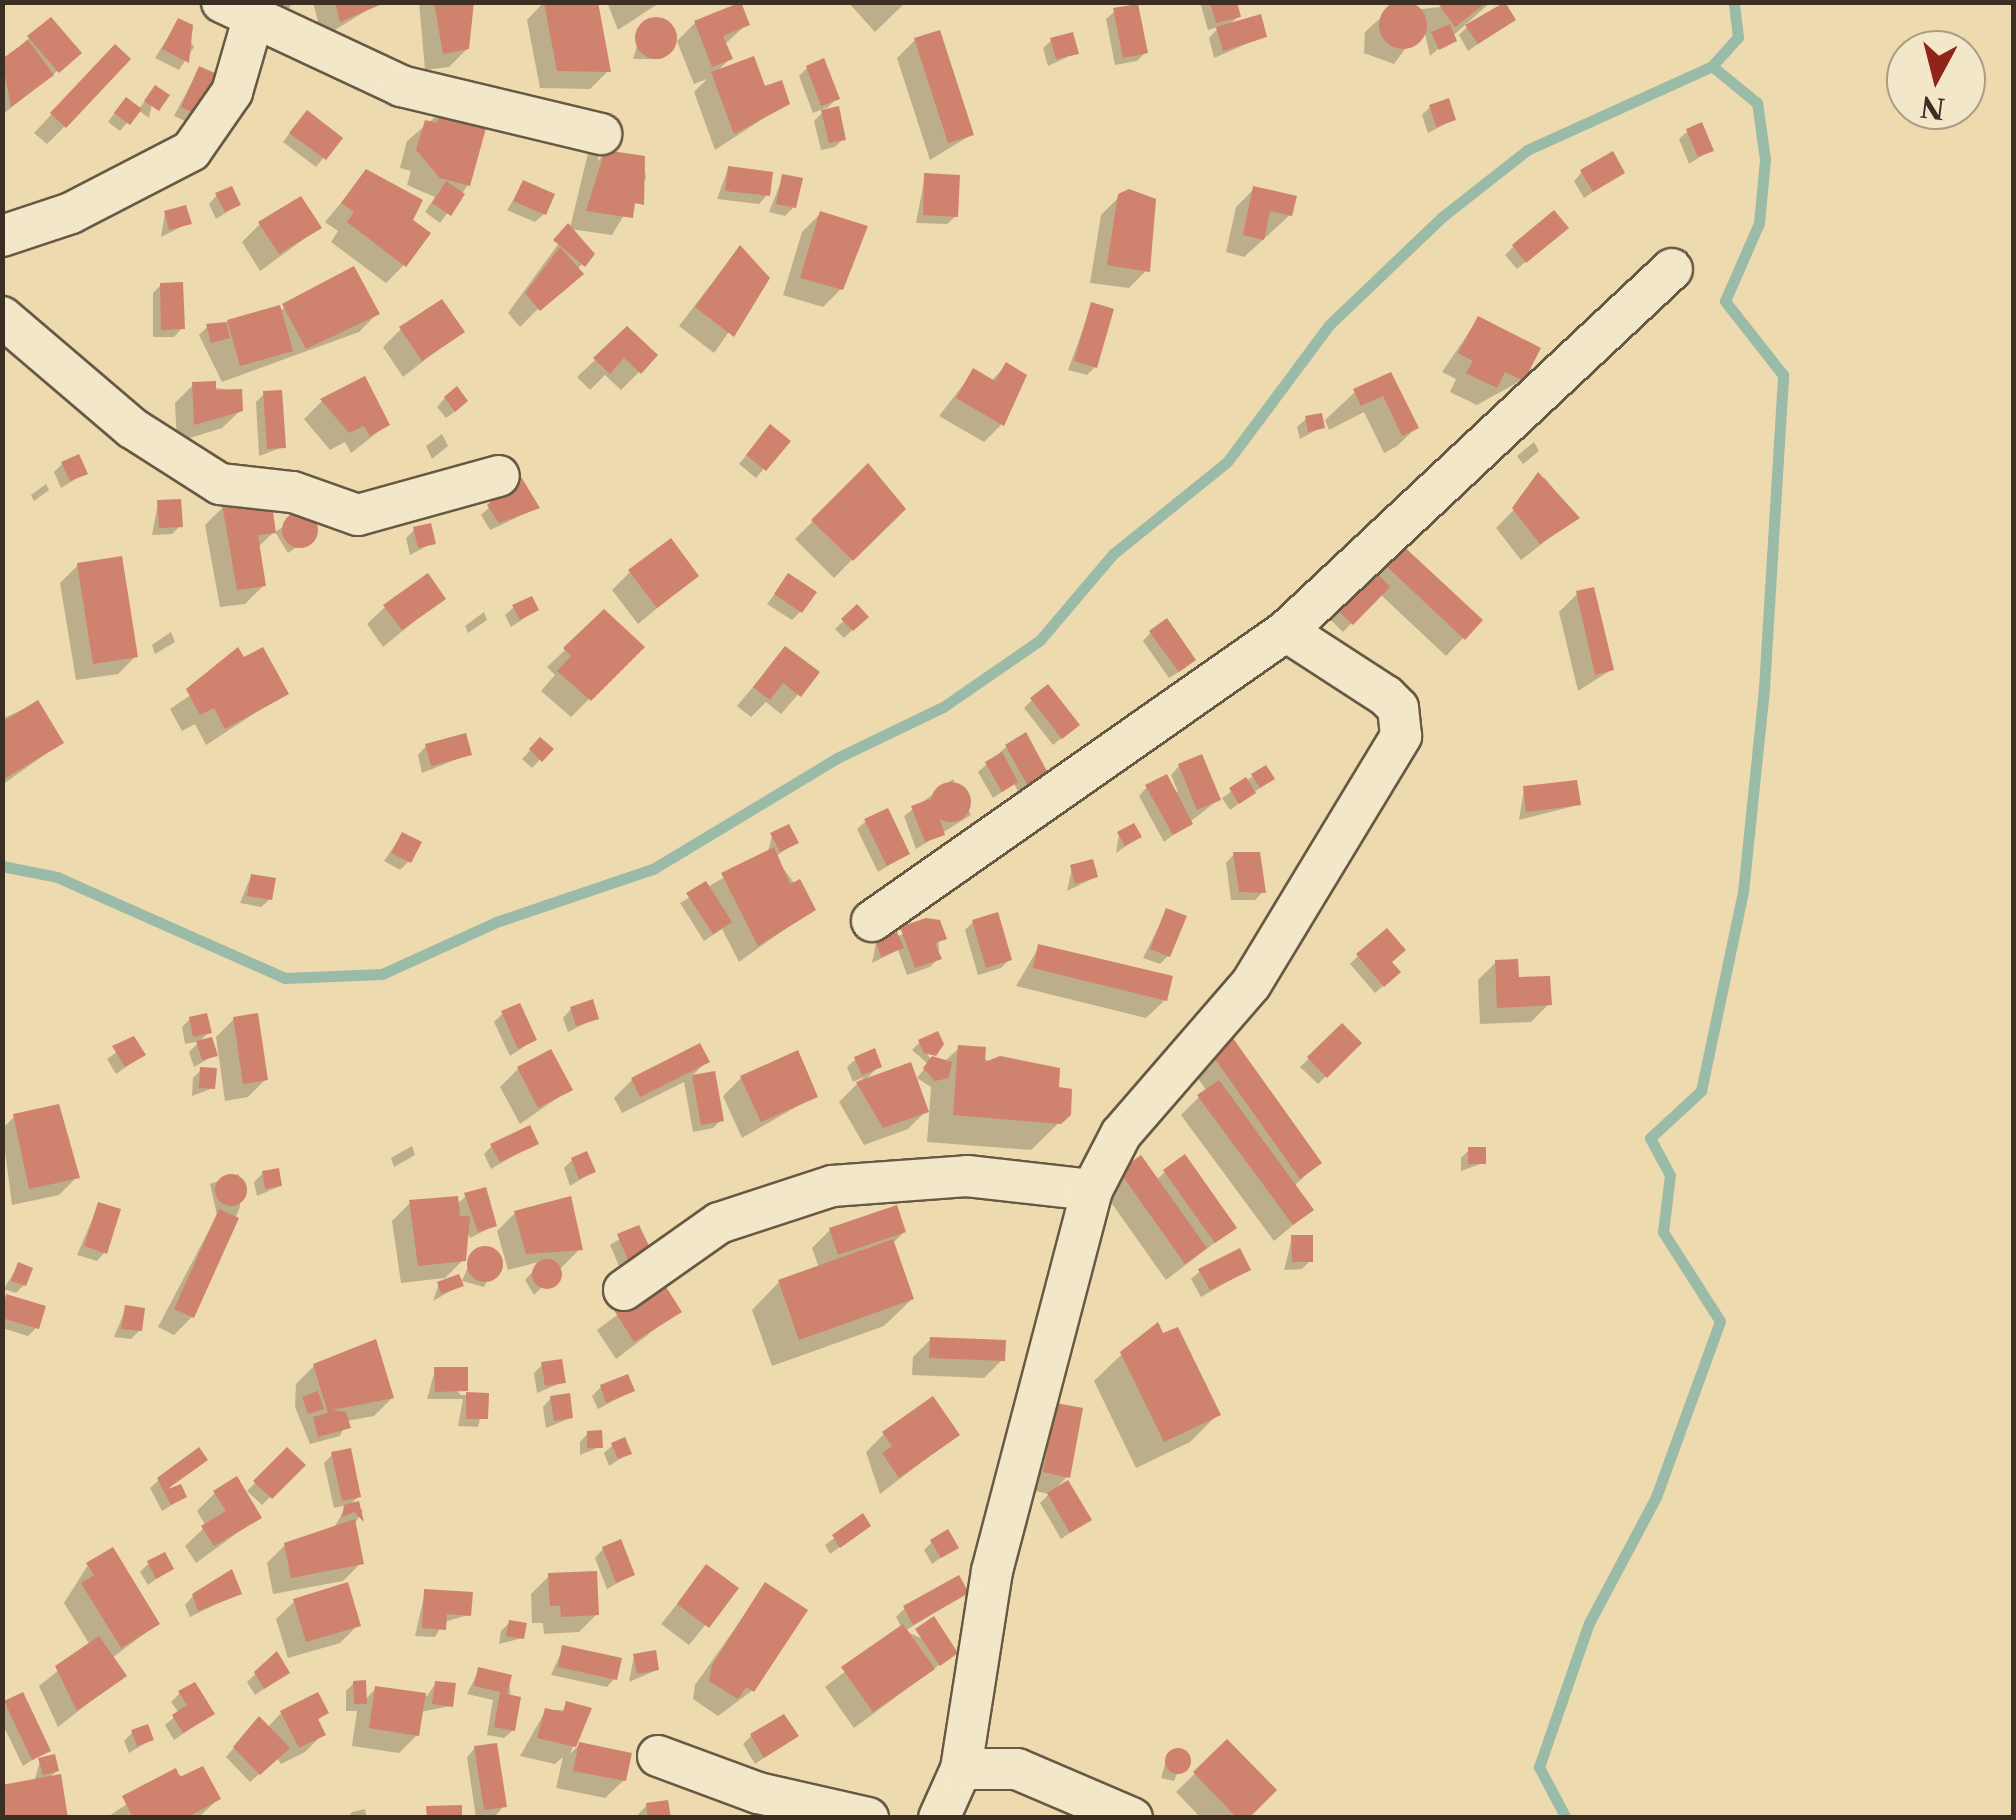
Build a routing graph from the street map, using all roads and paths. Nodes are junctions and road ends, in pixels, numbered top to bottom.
1 (310, 2) edge
2 (238, 9) edge
3 (318, 46) junction
4 (601, 134) dead end
5 (2, 236) edge
6 (1672, 269) dead end
7 (2, 318) edge
8 (499, 476) dead end
9 (1286, 630) junction
10 (872, 922) dead end
11 (1092, 1190) junction
12 (624, 1290) dead end
13 (658, 1756) dead end
14 (961, 1770) junction
15 (868, 1818) edge
16 (939, 1818) edge
17 (1132, 1818) edge

1 - 3 street
2 - 3 street
2 - 5 street
3 - 4 street
6 - 9 street
7 - 8 street
9 - 10 street
9 - 11 street
11 - 12 street
11 - 14 street
13 - 15 street
14 - 16 street
14 - 17 street

